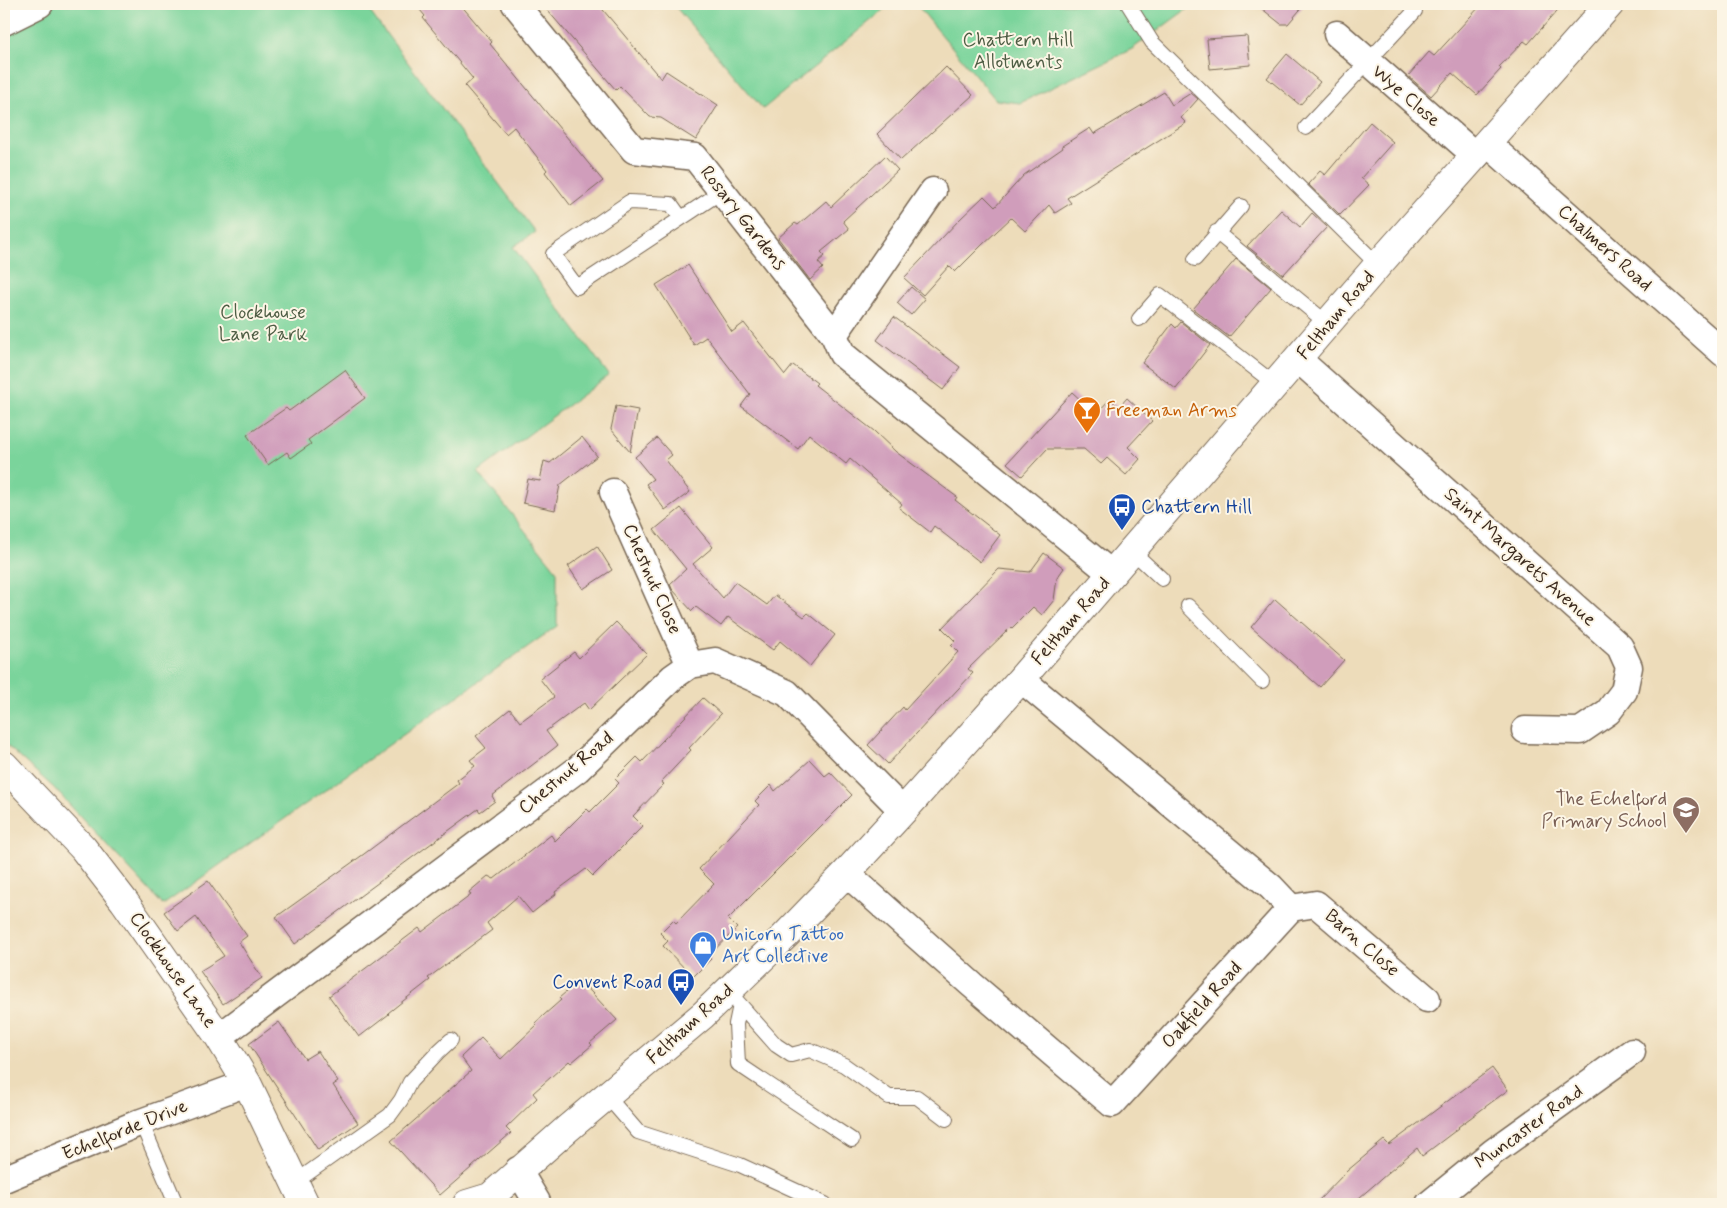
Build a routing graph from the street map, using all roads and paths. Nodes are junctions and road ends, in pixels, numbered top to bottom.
1 (40, 4) edge
2 (515, 4) edge
3 (1128, 4) edge
4 (1610, 4) edge
5 (1415, 12) dead end
6 (4, 22) edge
7 (1337, 34) dead end
8 (1368, 63) junction
9 (1306, 128) dead end
10 (1482, 150) junction
11 (933, 191) dead end
12 (722, 192) junction
13 (1241, 206) dead end
14 (681, 218) junction
15 (1216, 232) junction
16 (1195, 258) dead end
17 (1378, 265) junction
18 (1139, 319) dead end
19 (1328, 324) junction
20 (834, 335) junction
21 (1723, 354) edge
22 (1298, 359) junction
23 (1276, 385) junction
24 (613, 492) dead end
25 (1132, 551) junction
26 (1112, 574) junction
27 (1162, 579) dead end
28 (1188, 606) dead end
29 (690, 665) junction
30 (1021, 679) junction
31 (1262, 681) dead end
32 (1525, 730) dead end
33 (7, 774) edge
34 (903, 812) junction
35 (846, 872) junction
36 (1291, 908) junction
37 (734, 998) junction
38 (1427, 999) dead end
39 (219, 1036) junction
40 (451, 1040) dead end
41 (1632, 1052) dead end
42 (247, 1082) junction
43 (607, 1096) junction
44 (946, 1119) dead end
45 (141, 1122) junction
46 (852, 1140) dead end
47 (518, 1170) junction
48 (4, 1179) edge
49 (302, 1199) edge
50 (482, 1202) edge
51 (176, 1204) edge
52 (535, 1204) edge
53 (824, 1204) edge
54 (1429, 1204) edge

1 - 6 street
2 - 12 street, Rosary Gardens
3 - 17 lane
4 - 10 main road, Feltham Road
5 - 8 lane
7 - 8 street, Wye Close
8 - 9 lane
8 - 10 street, Wye Close
10 - 17 main road, Feltham Road
10 - 21 street, Chalmers Road
11 - 20 street
12 - 14 lane
12 - 20 street, Rosary Gardens
13 - 15 lane
14 - 14 lane
15 - 16 lane
15 - 19 lane
17 - 19 main road, Feltham Road
18 - 23 lane
19 - 22 main road, Feltham Road
20 - 26 street
22 - 23 main road, Feltham Road
22 - 32 street, Saint Margarets Avenue
23 - 25 main road, Feltham Road
24 - 29 street, Chestnut Close
25 - 26 main road, Feltham Road
25 - 27 lane
26 - 30 main road, Feltham Road
28 - 31 lane
29 - 34 street, Chestnut Road
29 - 39 street, Chestnut Road
30 - 34 main road, Feltham Road
30 - 36 street
33 - 39 main road, Clockhouse Lane
34 - 35 main road, Feltham Road
35 - 36 street, Oakfield Road
35 - 37 main road, Feltham Road
36 - 38 street, Barn Close
37 - 43 main road, Feltham Road
37 - 44 lane
37 - 46 lane
39 - 42 main road, Clockhouse Lane
40 - 49 lane
41 - 54 street, Muncaster Road
42 - 45 street, Echelforde Drive
42 - 49 main road, Clockhouse Lane
43 - 47 main road, Feltham Road
43 - 53 lane
45 - 48 street, Echelforde Drive
45 - 51 lane
47 - 50 main road, Feltham Road
47 - 52 street

